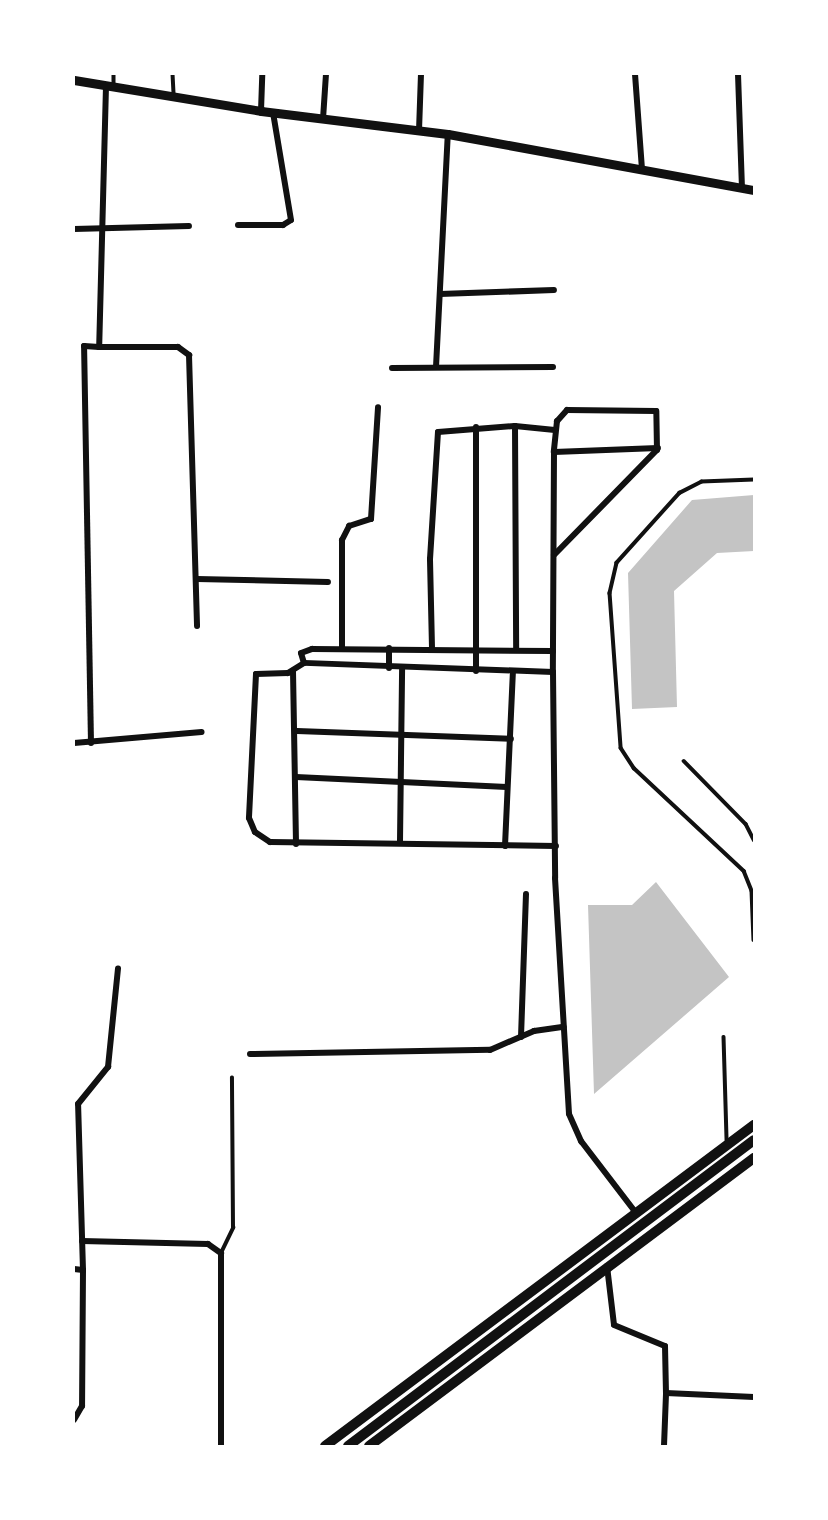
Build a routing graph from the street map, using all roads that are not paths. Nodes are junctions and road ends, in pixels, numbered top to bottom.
1 (114, 74) edge
2 (173, 74) edge
3 (262, 74) edge
4 (326, 74) edge
5 (421, 74) edge
6 (635, 74) edge
7 (738, 74) edge
8 (74, 80) edge
9 (110, 86) junction
10 (174, 97) junction
11 (261, 111) junction
12 (273, 113) junction
13 (323, 119) junction
14 (419, 131) junction
15 (448, 134) junction
16 (642, 170) junction
17 (742, 188) junction
18 (754, 190) edge
19 (238, 225) dead end
20 (104, 226) junction
21 (188, 226) dead end
22 (74, 229) edge
23 (554, 290) dead end
24 (440, 294) junction
25 (74, 346) edge
26 (84, 346) junction
27 (99, 347) junction
28 (436, 367) junction
29 (552, 367) dead end
30 (392, 368) dead end
31 (378, 407) dead end
32 (514, 426) junction
33 (476, 427) junction
34 (555, 430) junction
35 (658, 448) junction
36 (554, 452) junction
37 (754, 480) edge
38 (554, 555) junction
39 (197, 579) junction
40 (328, 582) dead end
41 (197, 626) dead end
42 (342, 648) junction
43 (388, 648) junction
44 (432, 648) junction
45 (476, 648) junction
46 (516, 650) junction
47 (554, 651) junction
48 (304, 663) junction
49 (389, 668) junction
50 (402, 670) junction
51 (293, 671) junction
52 (475, 671) junction
53 (513, 672) junction
54 (552, 672) junction
55 (297, 731) junction
56 (202, 732) dead end
57 (402, 735) junction
58 (511, 739) junction
59 (74, 743) edge
60 (91, 743) junction
61 (684, 761) dead end
62 (296, 777) junction
63 (401, 779) junction
64 (507, 787) junction
65 (754, 840) edge
66 (400, 841) junction
67 (296, 844) junction
68 (505, 846) junction
69 (556, 846) junction
70 (526, 894) dead end
71 (754, 940) edge
72 (118, 969) dead end
73 (564, 1027) junction
74 (521, 1037) junction
75 (724, 1037) dead end
76 (250, 1054) dead end
77 (232, 1078) dead end
78 (754, 1125) edge
79 (754, 1140) edge
80 (727, 1147) junction
81 (76, 1157) edge
82 (754, 1158) edge
83 (636, 1213) junction
84 (82, 1241) junction
85 (221, 1253) junction
86 (607, 1265) junction
87 (74, 1269) edge
88 (83, 1269) junction
89 (666, 1393) junction
90 (754, 1397) edge
91 (74, 1420) edge
92 (221, 1447) edge
93 (326, 1447) edge
94 (348, 1447) edge
95 (369, 1447) edge
96 (664, 1447) edge

1 - 9 lane
2 - 10 lane
3 - 11 street
4 - 13 street
5 - 14 street
6 - 16 street
7 - 17 street
8 - 9 main road
9 - 10 main road
9 - 20 street
10 - 11 main road
11 - 12 main road
12 - 13 main road
12 - 19 street
13 - 14 main road
14 - 15 main road
15 - 16 main road
15 - 24 street
16 - 17 main road
17 - 18 main road
20 - 21 street
20 - 22 street
20 - 27 street
23 - 24 street
24 - 28 street
25 - 26 street
26 - 27 street
26 - 60 street
27 - 39 street
28 - 29 street
28 - 30 street
31 - 42 street
32 - 33 street
32 - 34 street
32 - 46 street
33 - 44 street
33 - 45 street
34 - 35 street
34 - 36 street
35 - 36 street
35 - 38 street
36 - 38 street
37 - 71 lane
38 - 47 street
39 - 40 street
39 - 41 street
42 - 43 street
42 - 48 street
43 - 44 street
43 - 49 street
44 - 45 street
45 - 46 street
45 - 52 street
46 - 47 street
47 - 54 street
48 - 49 street
48 - 51 street
49 - 50 street
50 - 52 street
50 - 57 street
51 - 55 street
51 - 67 street
52 - 53 street
53 - 54 street
53 - 58 street
54 - 69 street
55 - 57 street
55 - 62 street
56 - 60 street
57 - 58 street
57 - 63 street
58 - 64 street
59 - 60 street
61 - 65 lane
62 - 63 street
62 - 67 street
63 - 64 street
63 - 66 street
64 - 68 street
66 - 67 street
66 - 68 street
68 - 69 street
69 - 73 street
70 - 74 street
72 - 81 street
73 - 74 street
73 - 83 street
74 - 76 street
75 - 80 lane
77 - 85 lane
78 - 80 highway
79 - 94 highway
80 - 83 highway
81 - 84 street
82 - 86 highway
83 - 93 highway
84 - 85 street
84 - 88 street
85 - 92 street
86 - 89 street
86 - 95 highway
87 - 88 street
88 - 91 street
89 - 90 street
89 - 96 street

